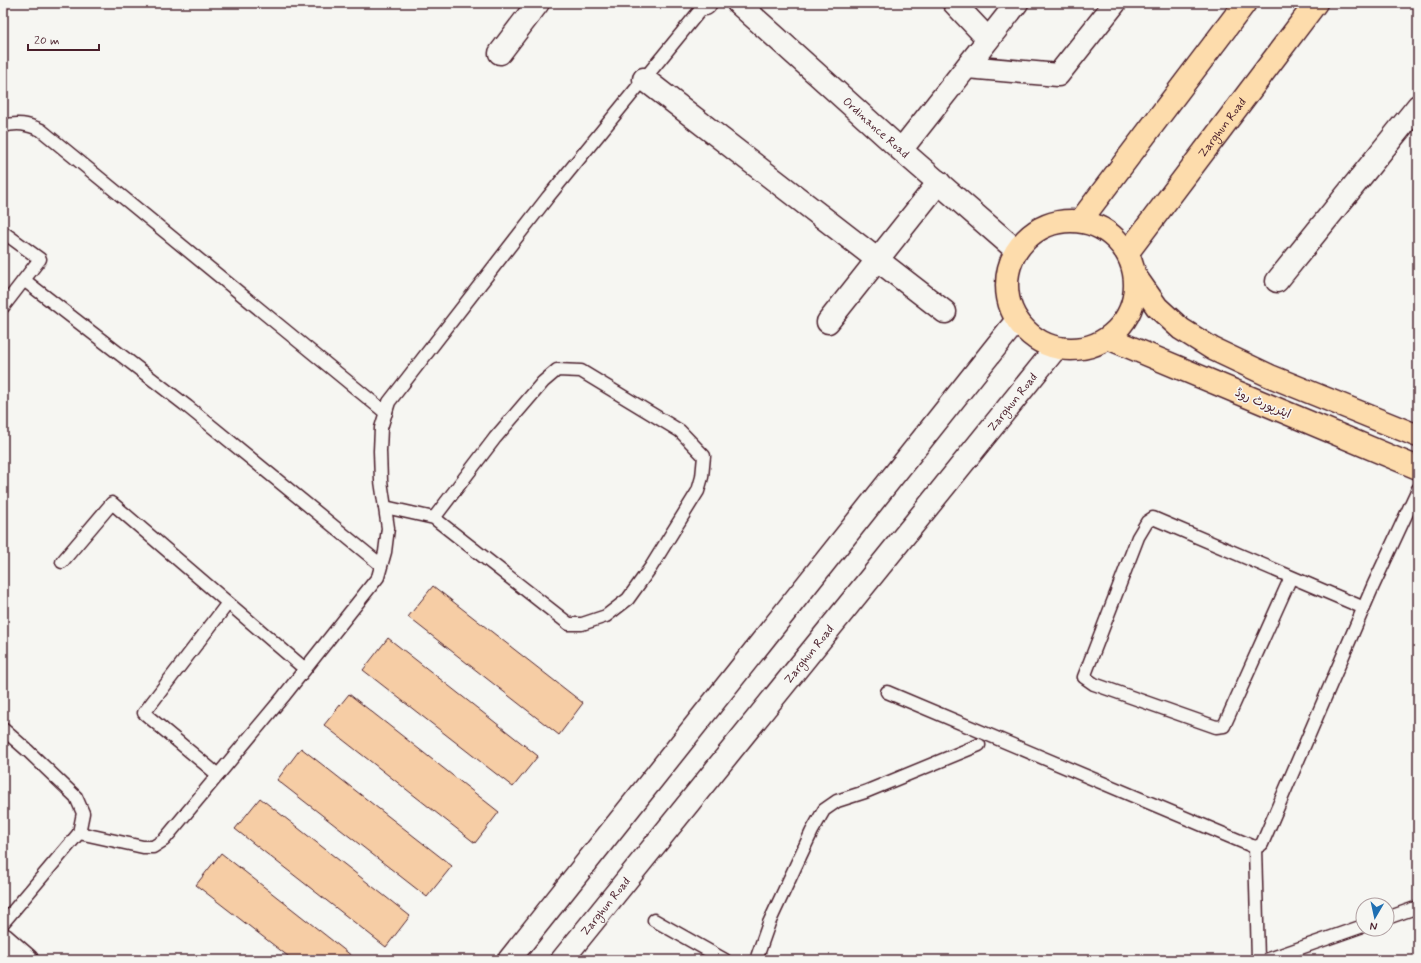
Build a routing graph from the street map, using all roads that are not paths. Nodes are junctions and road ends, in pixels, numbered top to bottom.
1 (538, 3) edge
2 (705, 3) edge
3 (738, 3) edge
4 (954, 3) edge
5 (1017, 3) edge
6 (1115, 3) edge
7 (1245, 3) edge
8 (1316, 3) edge
9 (988, 39) junction
10 (500, 53) dead end
11 (967, 67) junction
12 (644, 79) junction
13 (1418, 106) edge
14 (3, 126) edge
15 (901, 150) junction
16 (939, 182) junction
17 (1081, 220) junction
18 (3, 232) edge
19 (1016, 250) junction
20 (1128, 252) junction
21 (877, 260) junction
22 (1136, 277) junction
23 (24, 280) junction
24 (1277, 281) dead end
25 (3, 307) edge
26 (945, 312) dead end
27 (1017, 320) junction
28 (828, 322) dead end
29 (1108, 338) junction
30 (1056, 348) junction
31 (386, 412) junction
32 (1418, 436) edge
33 (1418, 468) edge
34 (1418, 489) edge
35 (385, 507) junction
36 (434, 518) junction
37 (62, 562) dead end
38 (381, 565) junction
39 (1291, 577) junction
40 (228, 603) junction
41 (1364, 608) junction
42 (306, 669) junction
43 (888, 692) dead end
44 (3, 729) edge
45 (979, 745) dead end
46 (218, 775) junction
47 (79, 833) junction
48 (1255, 846) junction
49 (1418, 907) edge
50 (1395, 915) edge
51 (654, 920) dead end
52 (3, 923) edge
53 (1355, 929) edge
54 (3, 939) edge
55 (27, 960) edge
56 (509, 960) edge
57 (562, 960) edge
58 (725, 960) edge
59 (756, 960) edge
60 (1258, 960) edge
61 (1266, 960) edge

1 - 10 street
2 - 12 lane
3 - 15 street, Ordinance Road
4 - 9 street
5 - 9 street
6 - 11 street
7 - 17 main road
8 - 20 main road, Zarghun Road
9 - 11 street
11 - 15 street
12 - 21 street
12 - 31 lane
13 - 24 street
14 - 31 lane
15 - 16 street, Ordinance Road
16 - 19 street, Ordinance Road
16 - 21 street
17 - 19 main road
17 - 20 main road
18 - 23 lane
19 - 27 main road
20 - 22 main road
21 - 26 street
21 - 28 street
22 - 29 main road
22 - 32 main road
23 - 25 lane
23 - 38 lane
27 - 30 main road
27 - 56 street
29 - 30 main road
29 - 33 main road, ایئرپورٹ روڈ
30 - 57 street, Zarghun Road
31 - 35 lane
34 - 41 lane
35 - 36 lane
35 - 38 lane
36 - 36 lane
37 - 40 lane
38 - 42 lane
39 - 39 lane
39 - 41 lane
40 - 42 lane
40 - 46 lane
41 - 48 lane
42 - 46 lane
43 - 48 lane
44 - 47 lane
45 - 59 lane
46 - 47 lane
47 - 52 lane
48 - 60 lane
49 - 50 lane
51 - 58 lane
53 - 61 lane
54 - 55 street

